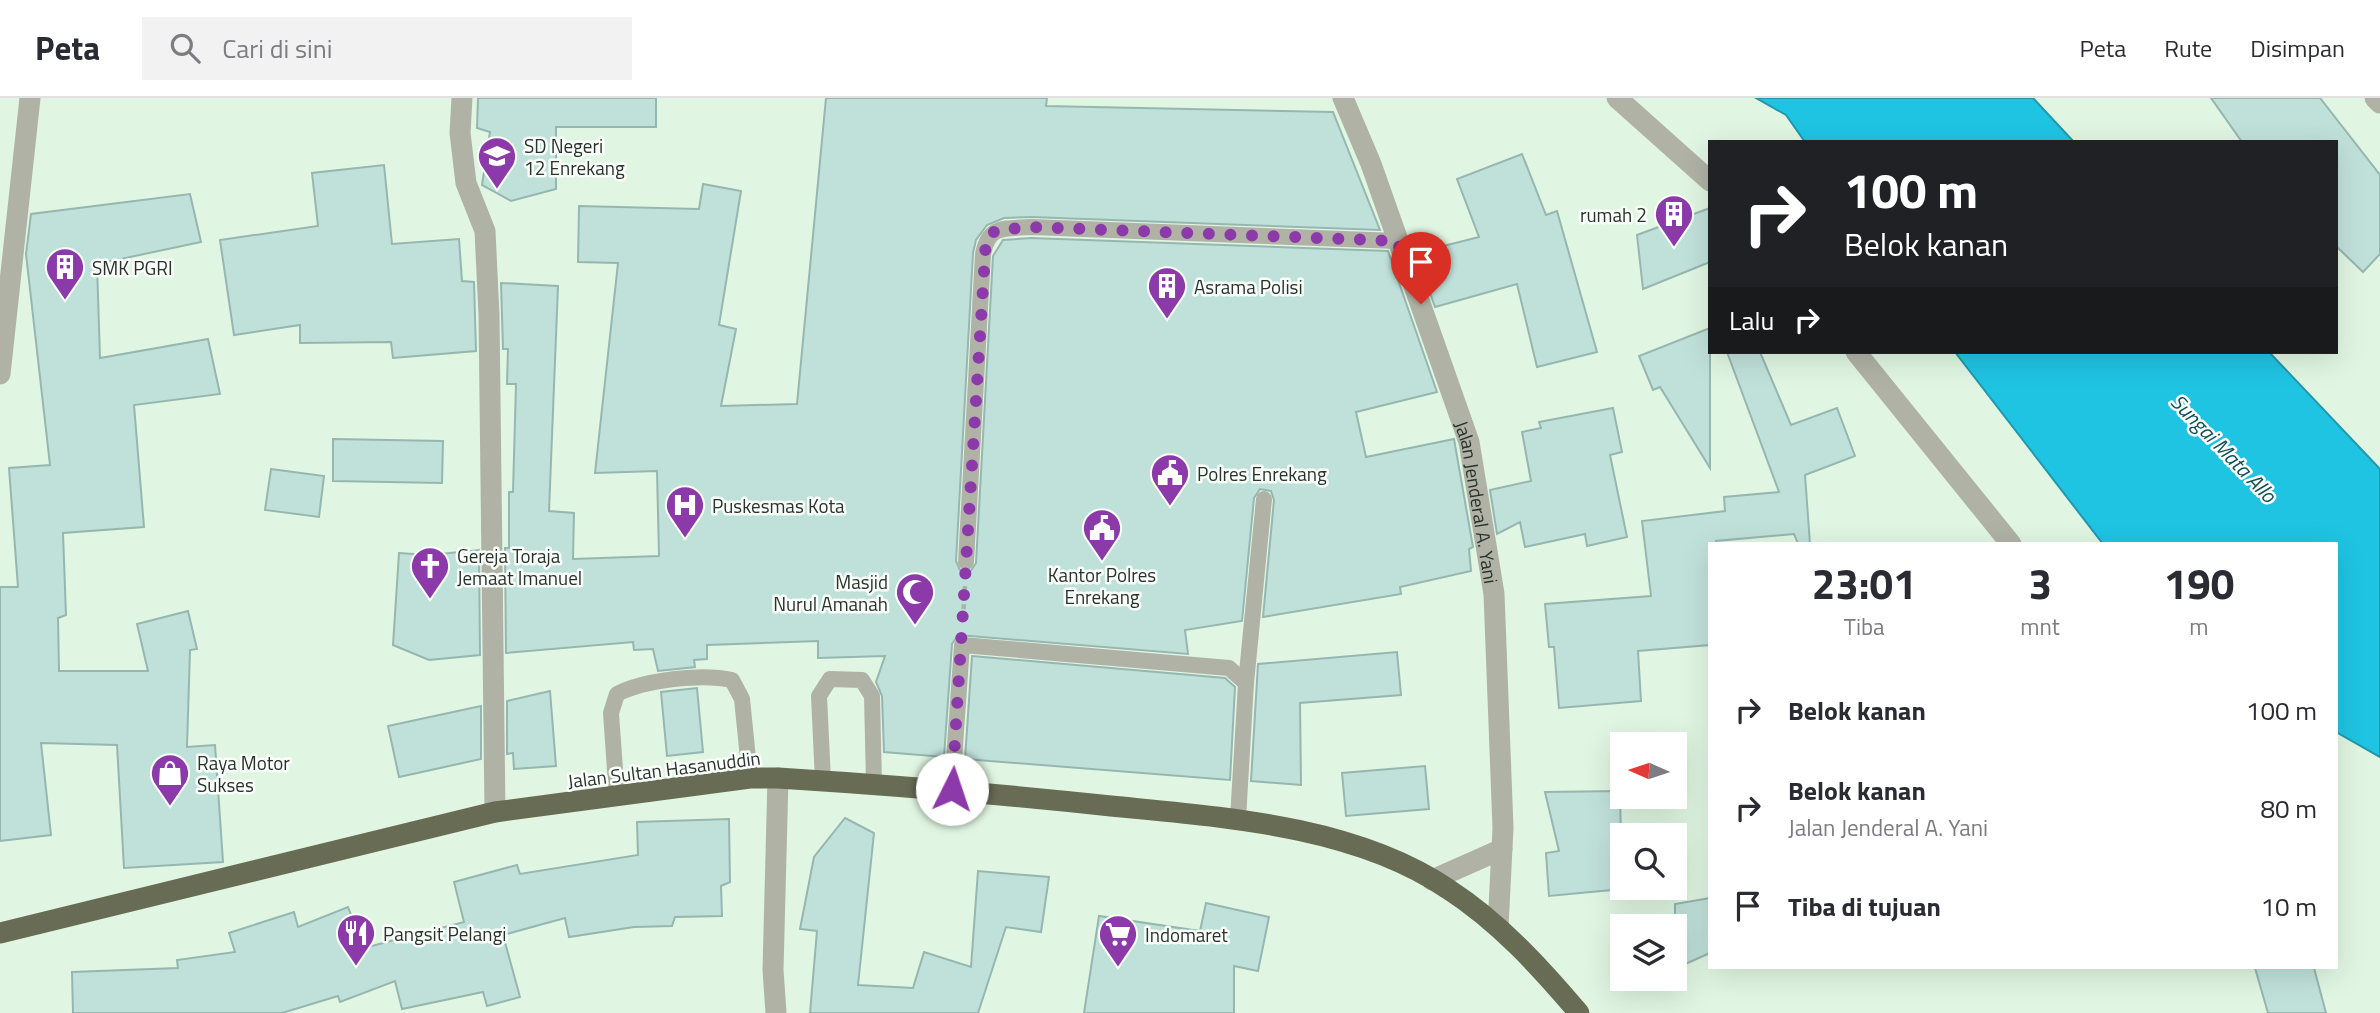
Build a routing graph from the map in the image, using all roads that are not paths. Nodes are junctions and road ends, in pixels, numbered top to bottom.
1 (30, 98) edge
2 (462, 98) edge
3 (1343, 98) edge
4 (1617, 98) edge
5 (2375, 98) edge
6 (2380, 103) edge
7 (1708, 179) edge
8 (1397, 241) junction
9 (3, 302) edge
10 (1858, 354) edge
11 (0, 374) edge
12 (1264, 499) dead end
13 (2009, 542) edge
14 (966, 562) road end
15 (1245, 683) junction
16 (750, 778) junction
17 (778, 778) junction
18 (823, 781) junction
19 (874, 784) junction
20 (952, 789) junction
21 (617, 798) junction
22 (495, 812) junction
23 (1238, 819) junction
24 (1502, 849) junction
25 (1432, 880) junction
26 (1498, 927) junction
27 (0, 933) edge
28 (776, 1013) edge
29 (1579, 1013) edge

1 - 9 street
2 - 22 street
3 - 8 street, Jalan Jenderal A. Yani
4 - 7 street
5 - 6 street
8 - 14 lane
8 - 24 street, Jalan Jenderal A. Yani
9 - 11 street
10 - 13 street
12 - 15 lane
15 - 20 lane
15 - 23 lane
16 - 17 highway, Jalan Sultan Hasanuddin
16 - 21 highway, Jalan Sultan Hasanuddin
16 - 21 lane
17 - 18 highway, Jalan Sultan Hasanuddin
17 - 28 street
18 - 19 highway, Jalan Sultan Hasanuddin
18 - 19 lane
19 - 20 highway, Jalan Sultan Hasanuddin
20 - 23 highway, Jalan Sultan Hasanuddin
21 - 22 highway, Jalan Sultan Hasanuddin
22 - 27 highway, Jalan Sultan Hasanuddin
23 - 25 highway, Jalan Sultan Hasanuddin
24 - 25 street
24 - 26 street, Jalan Jenderal A. Yani
25 - 26 highway, Jalan Sultan Hasanuddin
26 - 29 highway, Jalan Sultan Hasanuddin

